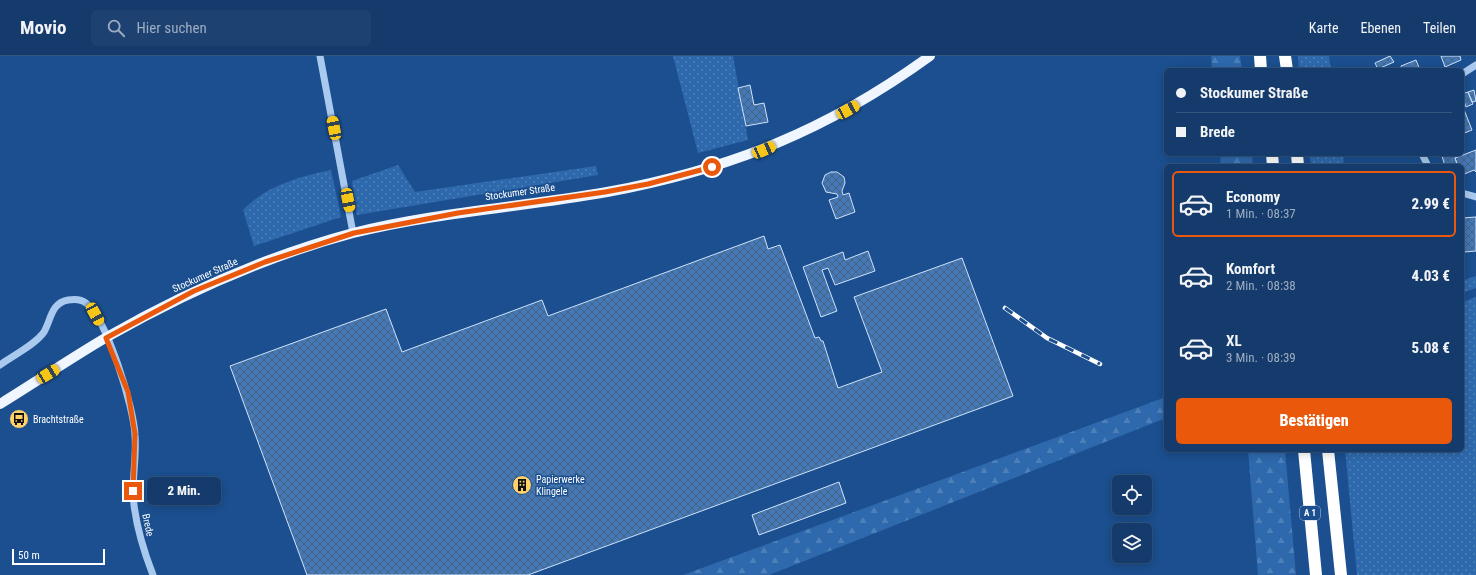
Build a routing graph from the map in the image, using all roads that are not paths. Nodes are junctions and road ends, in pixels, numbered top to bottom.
1 (320, 56) edge
2 (930, 56) edge
3 (1260, 56) edge
4 (1285, 56) edge
5 (1476, 65) edge
6 (1261, 68) edge
7 (1286, 68) edge
8 (1464, 73) edge
9 (1464, 194) edge
10 (1476, 197) edge
11 (354, 233) junction
12 (106, 338) junction
13 (0, 365) edge
14 (0, 404) edge
15 (1304, 452) edge
16 (1328, 452) edge
17 (153, 575) edge
18 (1316, 575) edge
19 (1341, 575) edge

1 - 11 street
2 - 11 main road, Stockumer Straße
3 - 6 highway
4 - 7 highway
5 - 8 street
9 - 10 street
11 - 12 main road, Stockumer Straße
12 - 13 street
12 - 14 main road, Stockumer Straße
12 - 17 street, Brede
15 - 18 highway, A 1
16 - 19 highway, A 1

